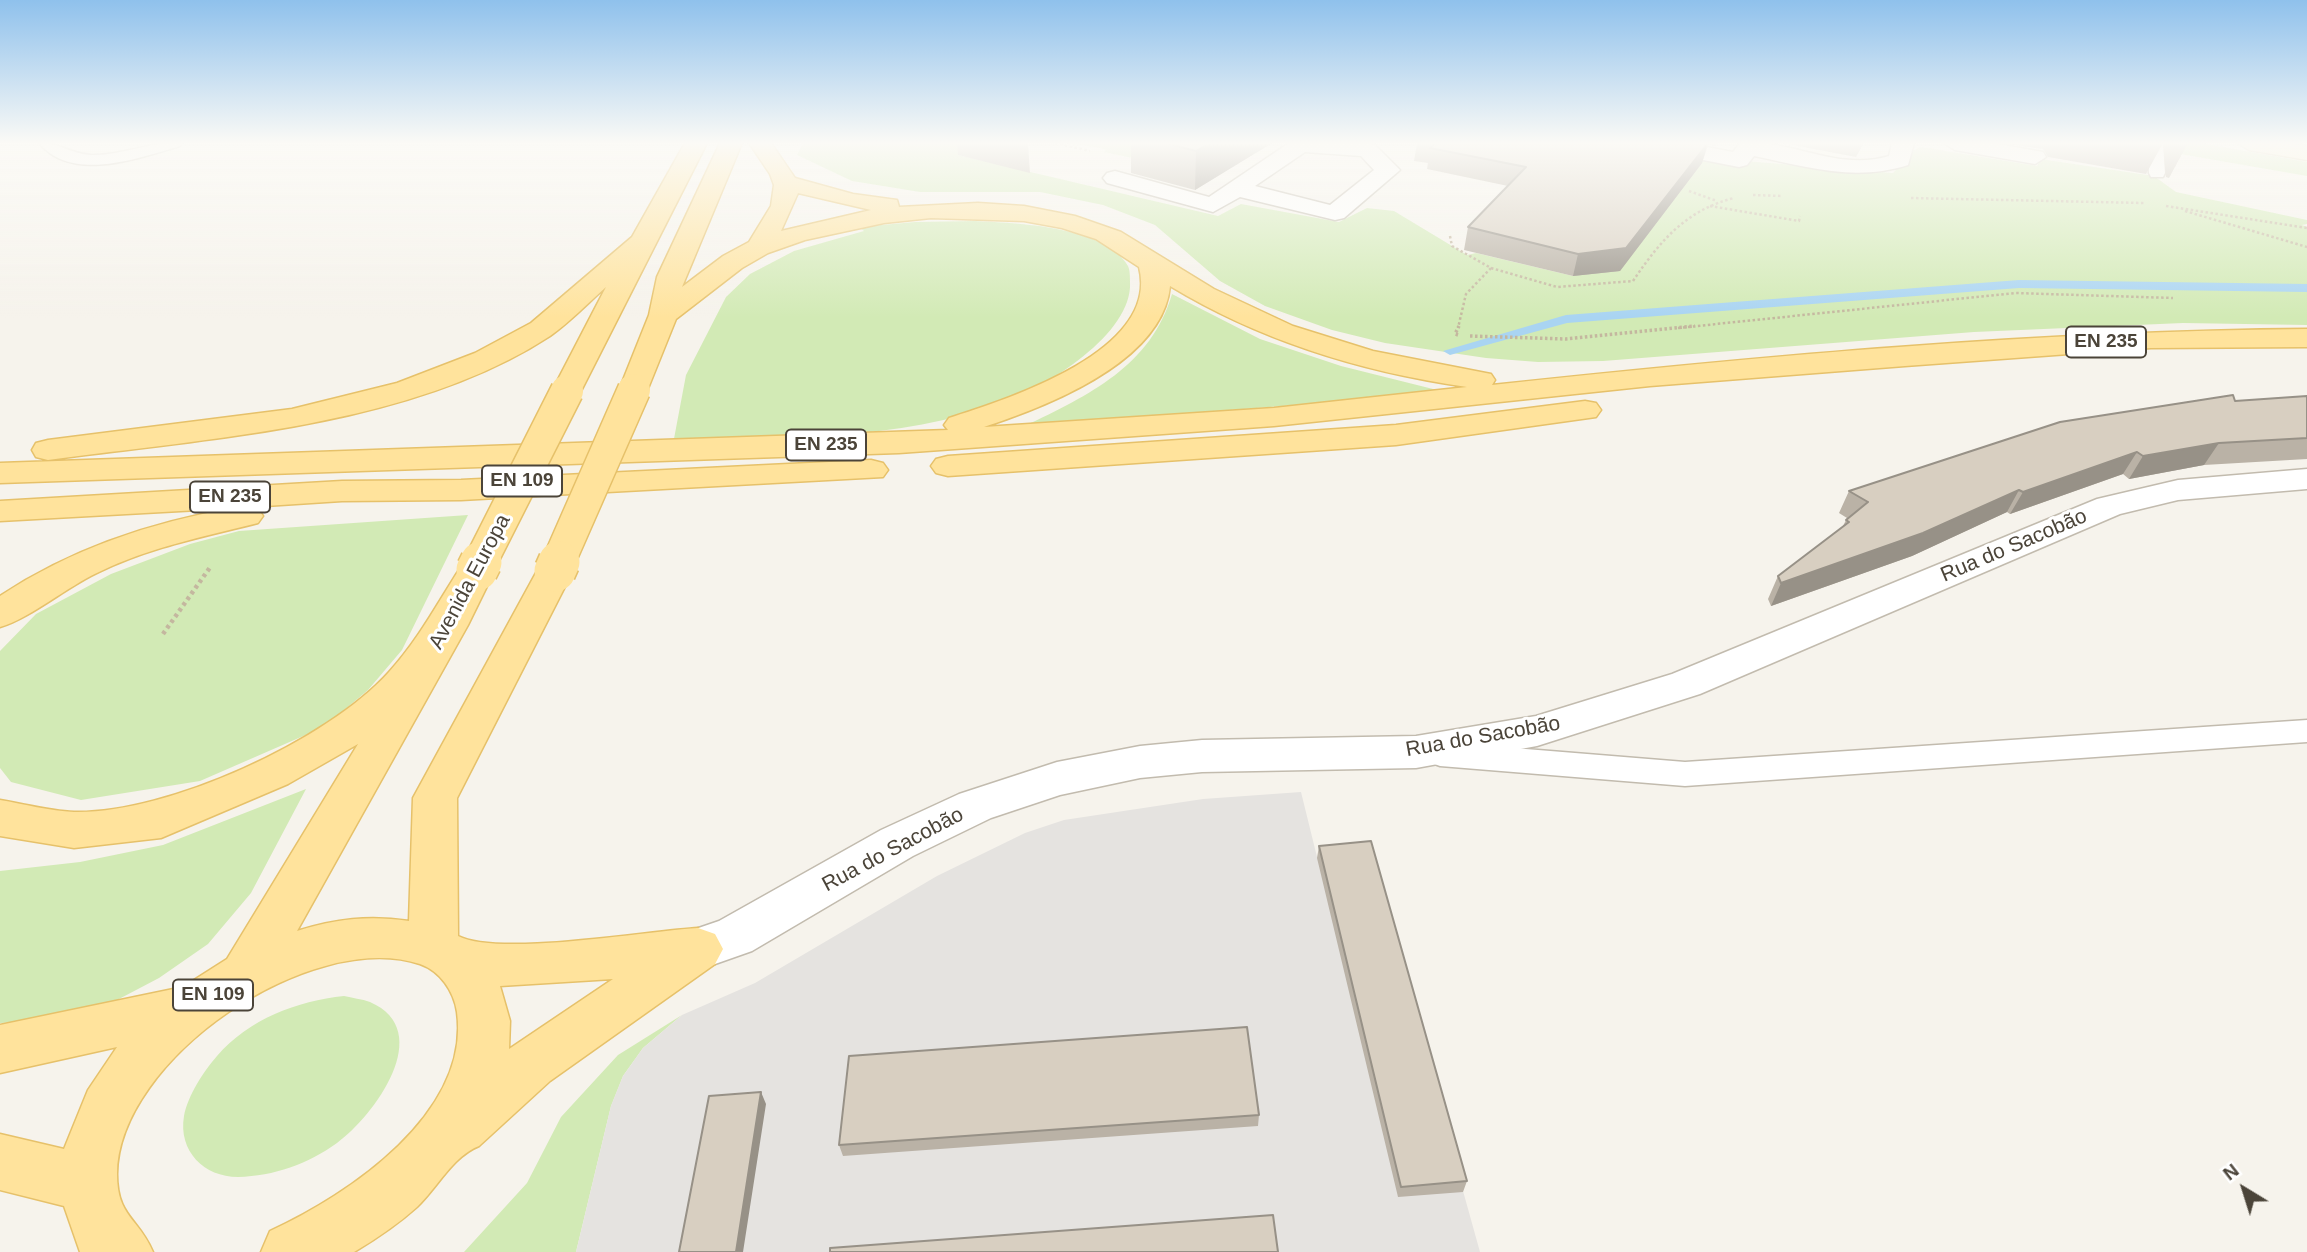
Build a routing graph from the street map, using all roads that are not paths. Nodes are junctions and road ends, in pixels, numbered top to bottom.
1 (664, 201) edge
2 (705, 201) edge
3 (785, 201) edge
4 (855, 201) edge
5 (1200, 201) edge
6 (1218, 201) edge
7 (1288, 201) edge
8 (1349, 201) edge
9 (936, 211) junction
10 (642, 241) junction
11 (758, 248) junction
12 (1151, 264) junction
13 (663, 315) junction
14 (2307, 338) edge
15 (1905, 357) junction
16 (1650, 377) junction
17 (899, 443) junction
18 (0, 457) edge
19 (0, 473) edge
20 (2307, 478) edge
21 (461, 490) junction
22 (0, 510) edge
23 (0, 614) edge
24 (449, 625) junction
25 (2307, 731) edge
26 (1416, 752) junction
27 (0, 818) edge
28 (698, 949) junction
29 (446, 955) junction
30 (245, 974) junction
31 (193, 1008) junction
32 (0, 1049) edge
33 (431, 1152) junction
34 (0, 1162) edge
35 (100, 1229) edge
36 (302, 1249) edge

1 - 10 main road, Avenida Europa / EN 109
2 - 13 main road, EN 109
3 - 11 main road
4 - 9 main road
5 - 6 street
7 - 8 street
9 - 11 main road
9 - 12 main road
10 - 18 main road
10 - 24 main road, Avenida Europa / EN 109, bridge
11 - 13 main road
12 - 16 main road
12 - 17 main road
13 - 29 main road, EN 109, bridge
14 - 15 main road, EN 235
15 - 16 main road, EN 235
15 - 21 main road, EN 235
16 - 17 main road, EN 235
17 - 19 main road, EN 235
20 - 26 street, Rua do Sacobão
21 - 22 main road, EN 235
21 - 23 main road
24 - 27 main road
24 - 30 main road, Avenida Europa / EN 109
25 - 26 lane
26 - 28 street, Rua do Sacobão
28 - 29 main road, Avenida Europa
28 - 33 main road
29 - 30 main road, Avenida Europa / EN 109
29 - 33 main road
30 - 31 main road, Avenida Europa / EN 109
31 - 32 main road
31 - 35 main road, Avenida Europa / EN 109
33 - 36 main road
34 - 35 main road

